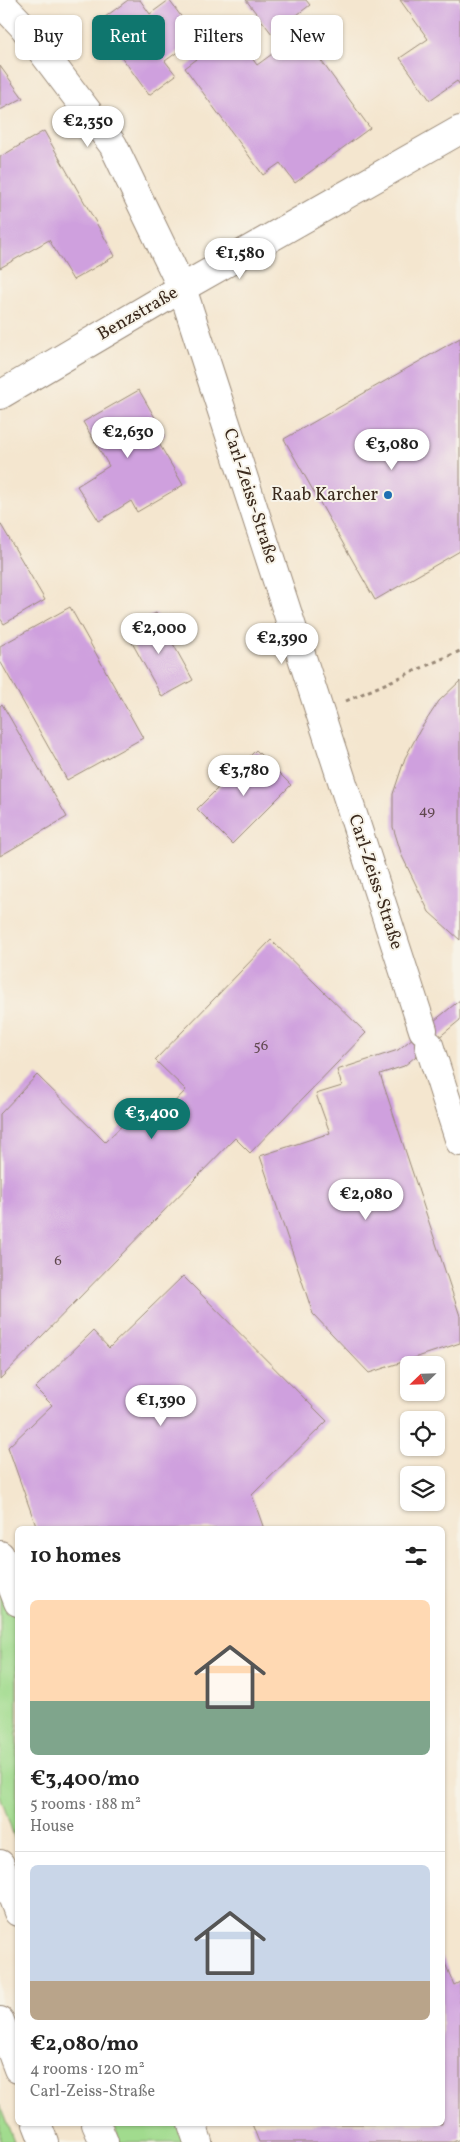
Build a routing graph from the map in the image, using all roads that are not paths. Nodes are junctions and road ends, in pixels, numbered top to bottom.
1 (0, 2) edge
2 (460, 130) edge
3 (182, 288) junction
4 (0, 395) edge
5 (460, 1142) edge
6 (0, 1555) edge
7 (15, 1594) edge
8 (0, 1864) edge
9 (15, 1904) edge
10 (0, 2021) edge
11 (15, 2061) edge
12 (38, 2126) edge
13 (97, 2126) edge
14 (193, 2126) edge
15 (44, 2142) edge
16 (104, 2142) edge
17 (198, 2142) edge

1 - 3 main road, Carl-Zeiss-Straße
2 - 3 main road, Benzstraße
3 - 4 main road, Benzstraße
3 - 5 main road, Carl-Zeiss-Straße
6 - 7 main road
8 - 9 main road
10 - 11 main road
12 - 15 main road
13 - 16 main road
14 - 17 main road

